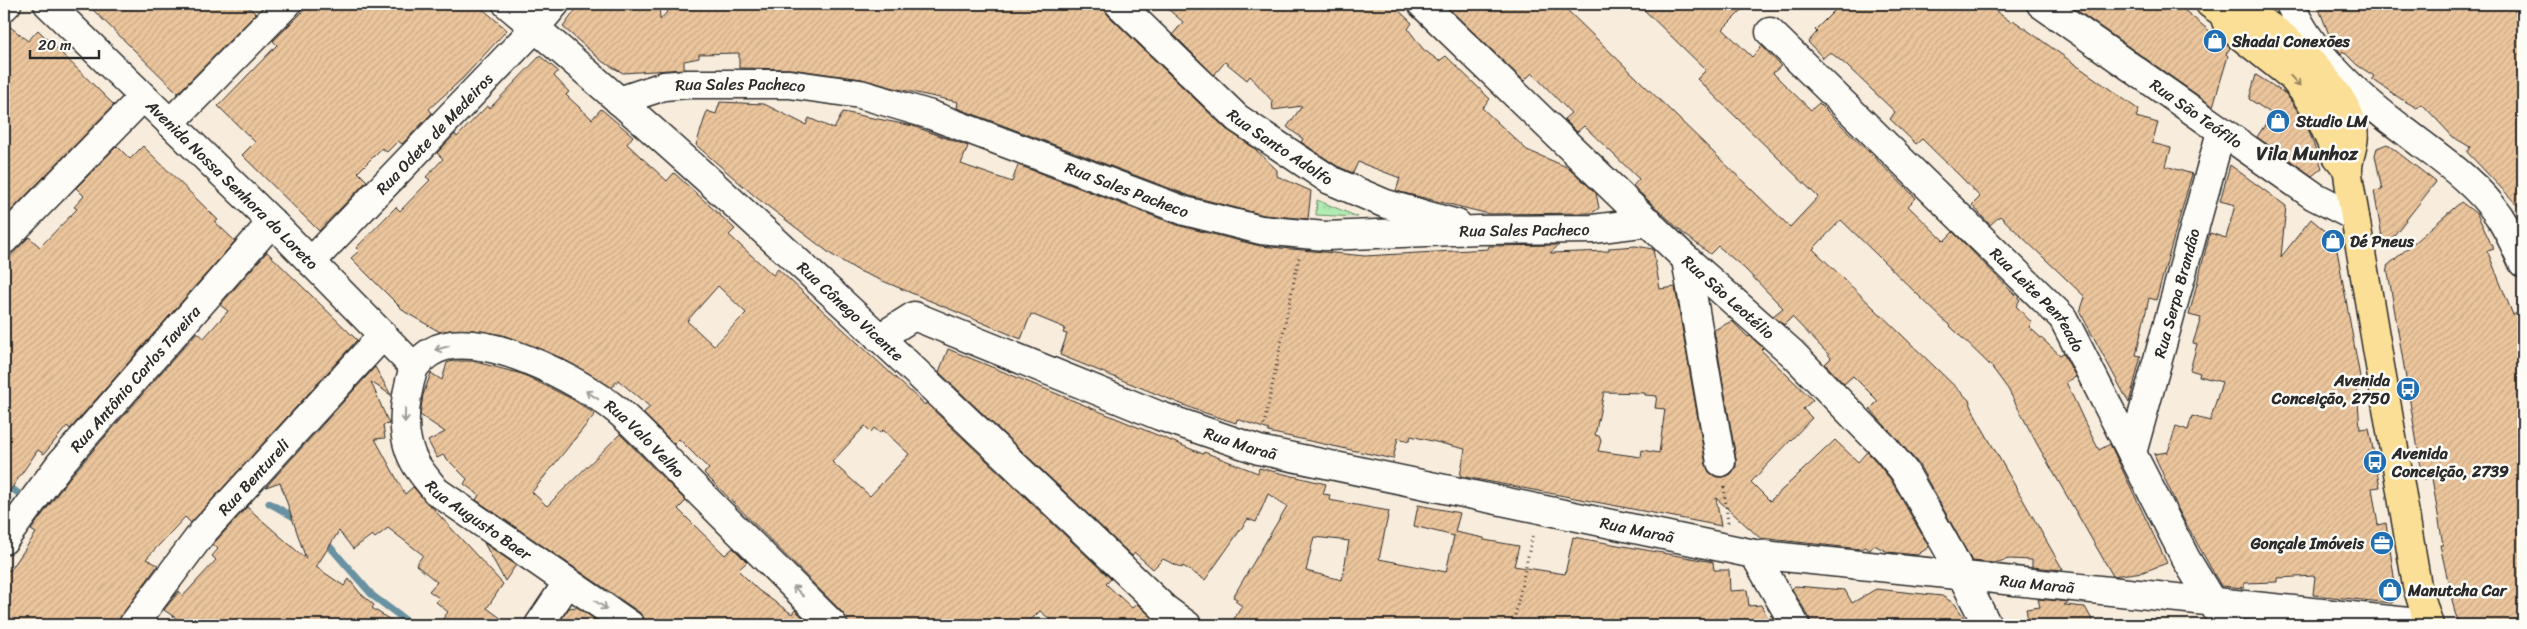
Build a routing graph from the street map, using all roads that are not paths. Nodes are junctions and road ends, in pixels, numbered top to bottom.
1 (8, 4) edge
2 (48, 4) edge
3 (287, 4) edge
4 (507, 4) edge
5 (555, 4) edge
6 (1119, 4) edge
7 (1422, 4) edge
8 (2041, 4) edge
9 (4, 8) edge
10 (2216, 8) edge
11 (536, 28) junction
12 (2286, 30) edge
13 (1770, 32) dead end
14 (2344, 91) junction
15 (143, 97) junction
16 (619, 101) junction
17 (2320, 117) junction
18 (170, 123) junction
19 (2221, 132) junction
20 (2348, 170) junction
21 (2355, 217) junction
22 (272, 222) junction
23 (1648, 222) junction
24 (1478, 230) junction
25 (4, 240) edge
26 (1686, 258) junction
27 (311, 262) junction
28 (2523, 263) edge
29 (383, 335) junction
30 (878, 338) junction
31 (414, 367) junction
32 (2132, 453) junction
33 (1721, 462) road end
34 (4, 540) edge
35 (1742, 551) junction
36 (1962, 576) junction
37 (568, 582) junction
38 (2209, 600) junction
39 (143, 622) edge
40 (539, 625) edge
41 (630, 625) edge
42 (833, 625) edge
43 (1187, 625) edge
44 (1795, 625) edge
45 (1987, 625) edge
46 (2226, 625) edge
47 (2429, 625) edge

1 - 9 street
2 - 15 street, Avenida Nossa Senhora do Loreto
3 - 18 street
4 - 11 street, Rua Cônego Vicente
5 - 11 street, Rua Odete de Medeiros
6 - 24 street, Rua Santo Adolfo
7 - 23 street, Rua São Leotélio
8 - 19 street, Rua São Teófilo
10 - 12 main road
11 - 16 street, Rua Cônego Vicente
11 - 27 street, Rua Odete de Medeiros
12 - 14 main road
12 -> 17 main road
13 - 32 street, Rua Leite Penteado
14 - 17 street
14 - 20 main road
14 - 28 street
15 - 18 street, Avenida Nossa Senhora do Loreto
15 - 25 street
16 - 24 street, Rua Sales Pacheco
16 - 30 street, Rua Cônego Vicente
17 - 20 main road
18 - 22 street, Avenida Nossa Senhora do Loreto
19 - 21 street, Rua São Teófilo
19 - 32 street, Rua Serpa Brandão
20 - 21 main road
21 - 47 main road
22 - 27 street, Avenida Nossa Senhora do Loreto
22 - 34 street, Rua Antônio Carlos Taveira
23 - 24 street, Rua Sales Pacheco
23 - 26 street, Rua São Leotélio
26 - 33 street
26 - 36 street, Rua São Leotélio
27 - 29 street, Avenida Nossa Senhora do Loreto
29 - 31 street, Avenida Nossa Senhora do Loreto
29 - 39 street, Rua Bentureli
30 - 35 street, Rua Maraã
30 - 43 street, Rua Cônego Vicente
31 -> 37 street, Rua Augusto Baer
42 -> 31 street, Rua Valo Velho
32 - 38 street, Rua Leite Penteado
35 - 36 street, Rua Maraã
35 - 44 street
36 - 38 street, Rua Maraã
36 - 45 street, Rua São Leotélio
37 - 40 street
37 -> 41 street, Rua Augusto Baer
38 - 46 street, Rua Leite Penteado
38 - 47 street, Rua Maraã

